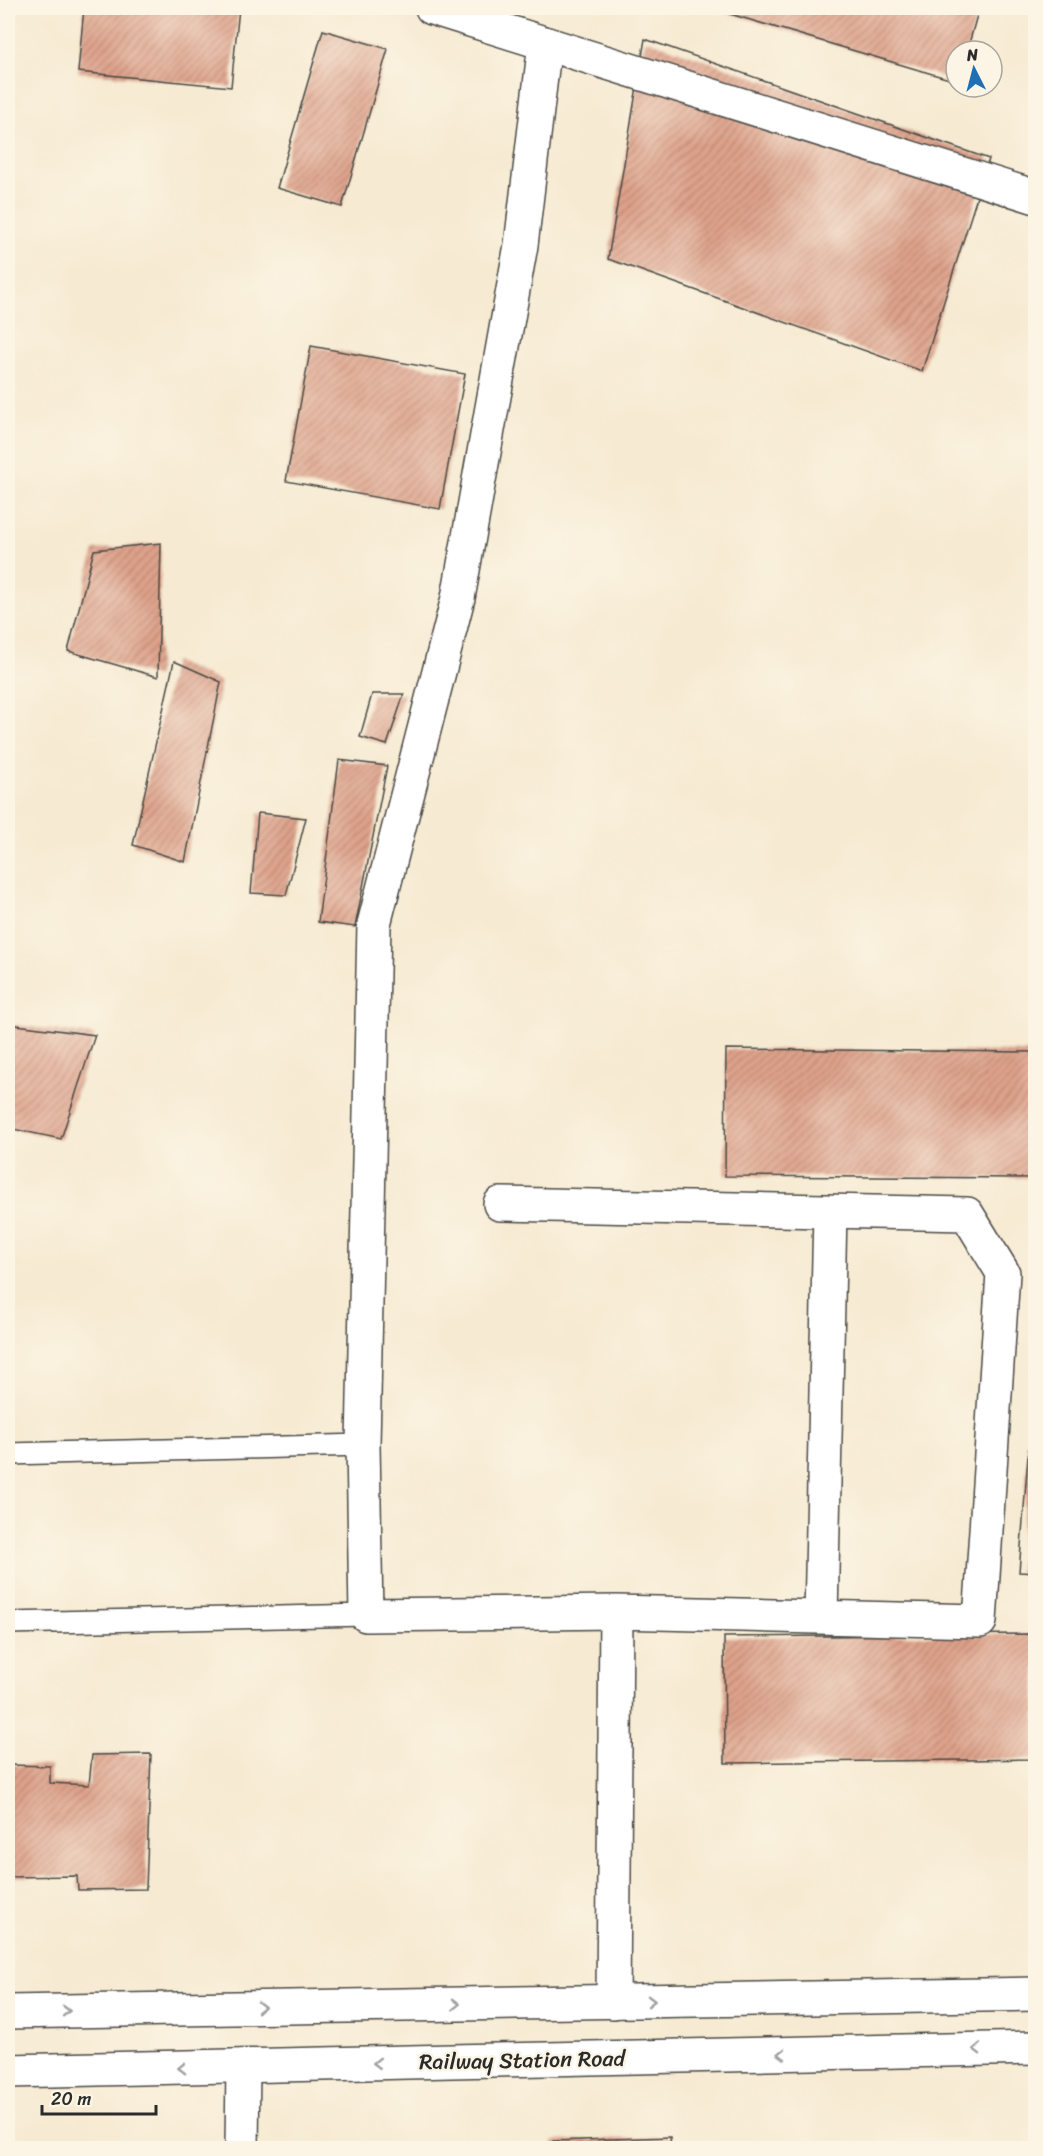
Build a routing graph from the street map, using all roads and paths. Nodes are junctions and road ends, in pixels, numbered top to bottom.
1 (432, 8) edge
2 (544, 43) junction
3 (1035, 197) edge
4 (500, 1204) dead end
5 (830, 1212) junction
6 (363, 1445) junction
7 (8, 1454) edge
8 (616, 1612) junction
9 (366, 1615) junction
10 (821, 1617) junction
11 (8, 1623) edge
12 (1035, 1994) edge
13 (613, 2002) junction
14 (8, 2012) edge
15 (1035, 2048) edge
16 (243, 2067) junction
17 (8, 2071) edge
18 (242, 2148) edge

1 - 2 street
2 - 3 street
2 - 6 street
4 - 5 street
5 - 10 street
5 - 10 street
6 - 7 lane
6 - 9 street
8 - 9 street
8 - 10 street
8 - 13 street
9 - 11 lane
13 -> 12 street
14 -> 13 street
15 -> 16 street, Railway Station Road
16 -> 17 street, Railway Station Road
16 - 18 street

